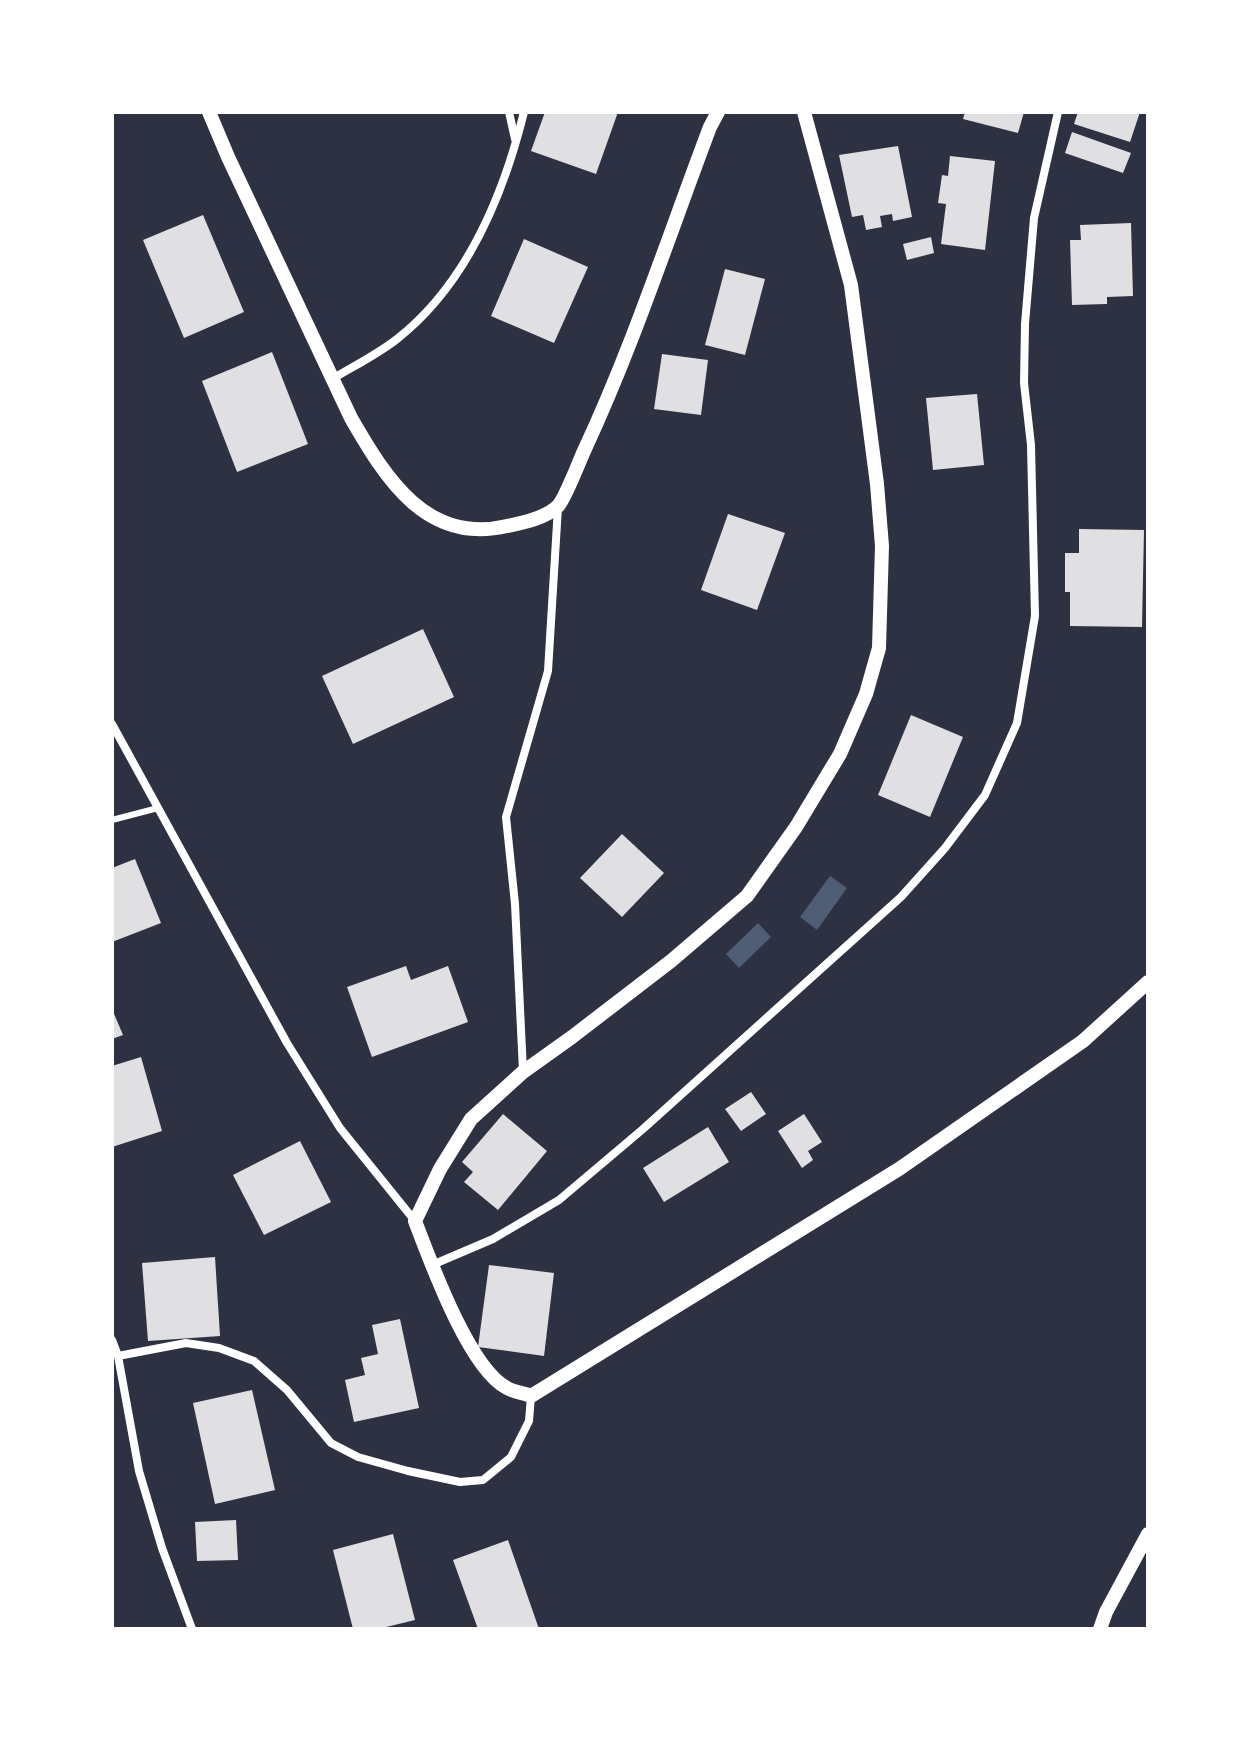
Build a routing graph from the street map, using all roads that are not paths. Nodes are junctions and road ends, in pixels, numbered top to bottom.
1 (209, 112) edge
2 (509, 112) edge
3 (524, 112) edge
4 (718, 112) edge
5 (804, 112) edge
6 (1058, 112) edge
7 (516, 144) junction
8 (334, 378) junction
9 (559, 506) junction
10 (112, 724) edge
11 (158, 808) junction
12 (112, 820) edge
13 (1148, 982) edge
14 (523, 1072) junction
15 (415, 1221) junction
16 (431, 1265) junction
17 (112, 1340) edge
18 (118, 1356) junction
19 (531, 1396) junction
20 (1148, 1534) edge
21 (192, 1629) edge
22 (1100, 1629) edge

1 - 8 street
2 - 7 street
3 - 7 street
4 - 9 street
5 - 14 street
6 - 16 street
7 - 8 street
8 - 9 street
9 - 14 street
10 - 11 street
11 - 12 lane
11 - 15 street
13 - 19 street
14 - 15 street
15 - 16 street
16 - 19 street
17 - 18 street
18 - 19 street
18 - 21 street
20 - 22 street

